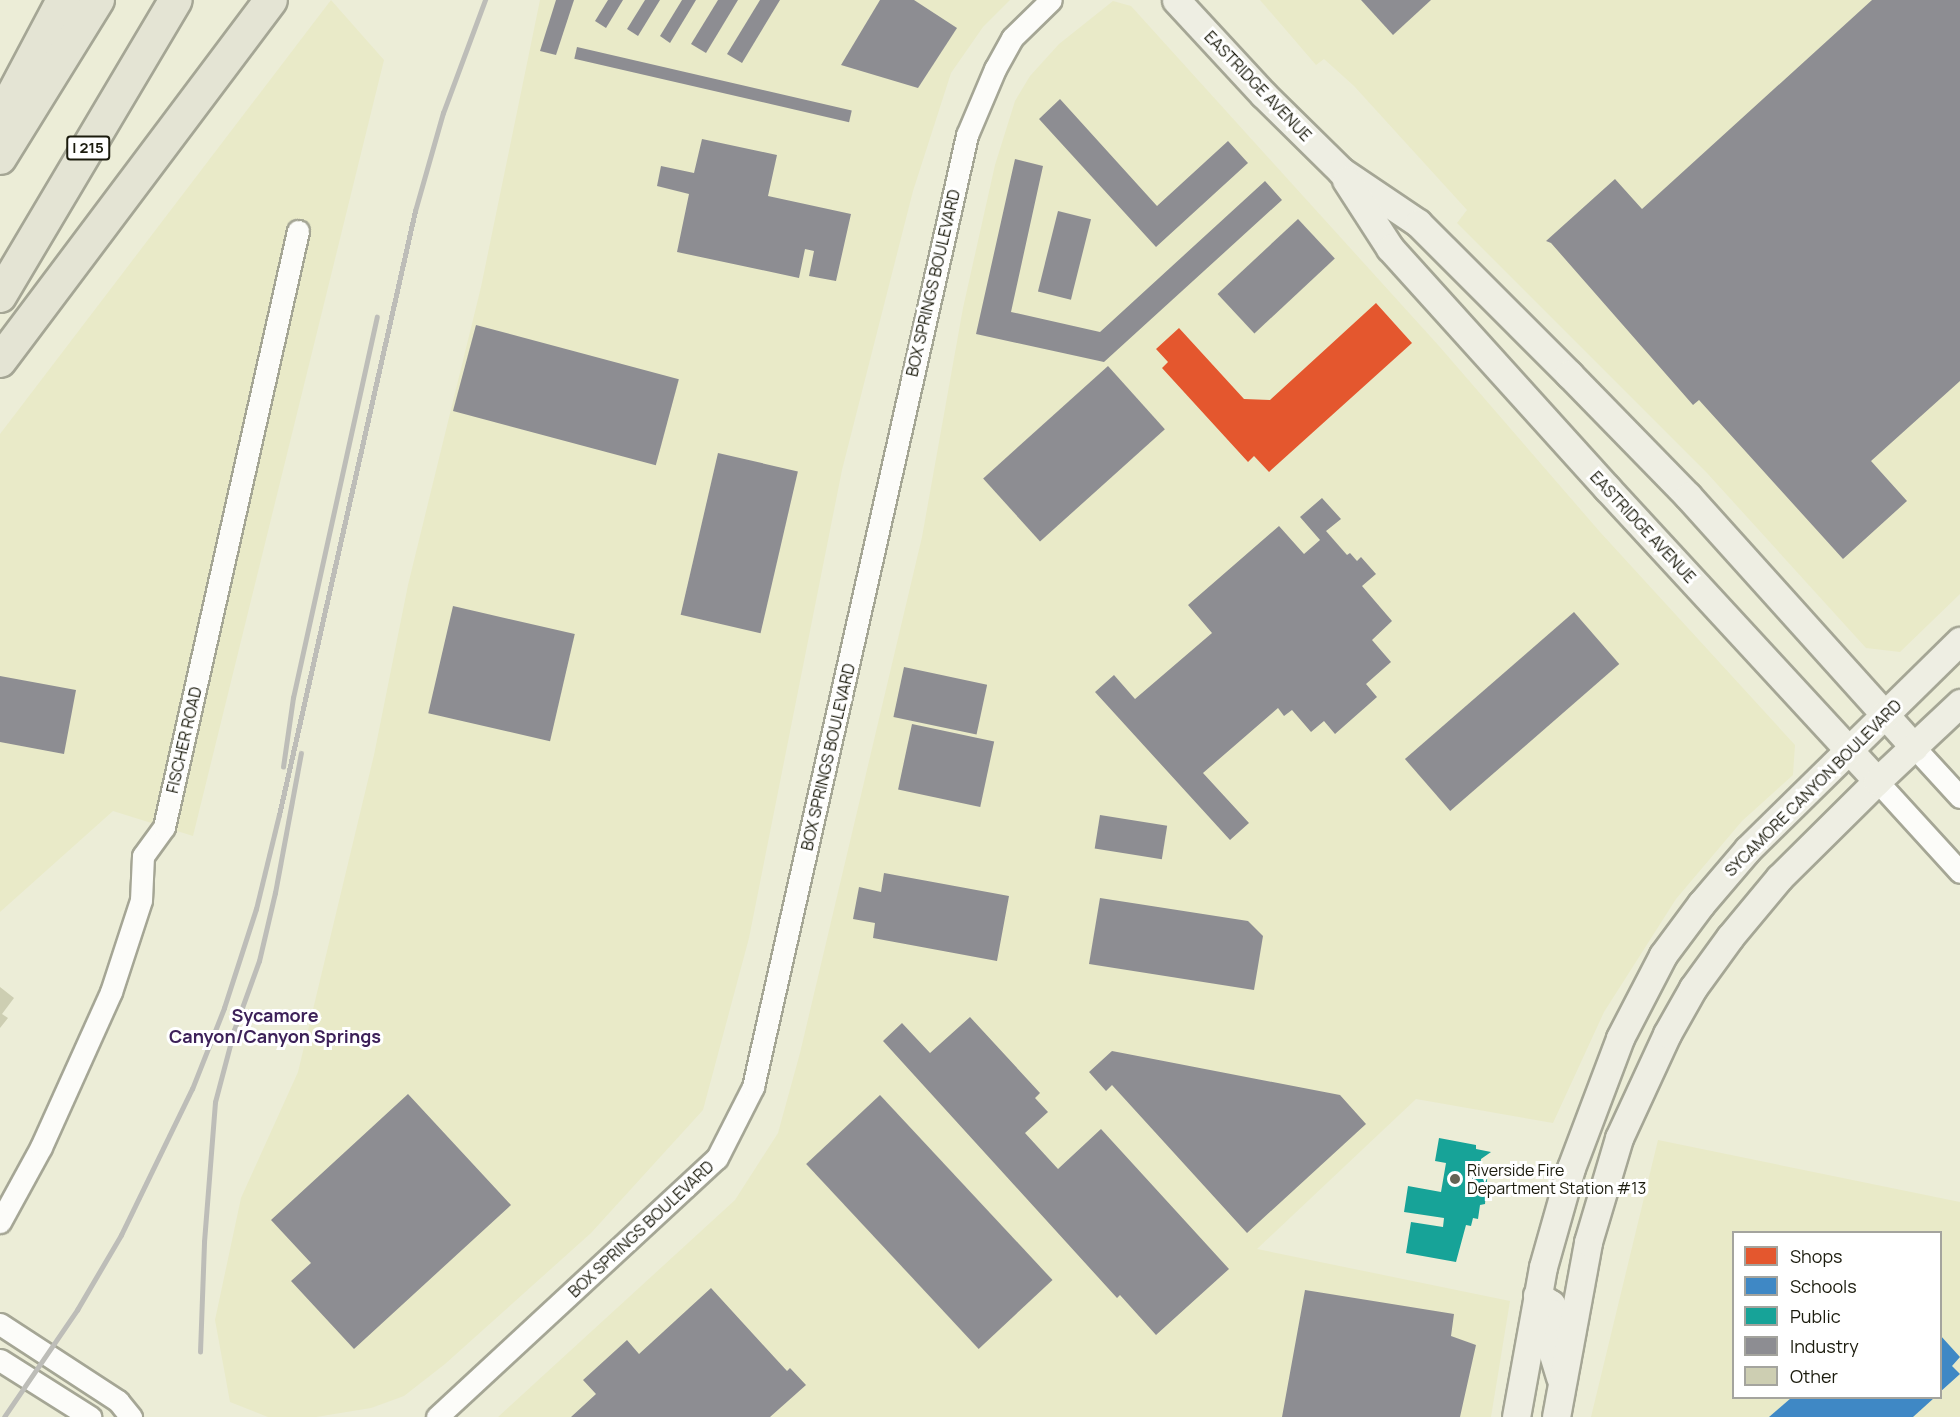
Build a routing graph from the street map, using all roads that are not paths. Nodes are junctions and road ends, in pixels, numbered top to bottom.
1 (63, 0) edge
2 (98, 0) edge
3 (176, 0) edge
4 (271, 0) edge
5 (1052, 0) edge
6 (1176, 0) edge
7 (0, 119) edge
8 (0, 158) edge
9 (1341, 171) junction
10 (298, 231) dead end
11 (0, 296) edge
12 (0, 361) edge
13 (1960, 641) edge
14 (1960, 704) edge
15 (1886, 714) junction
16 (1914, 747) junction
17 (1848, 750) junction
18 (1877, 781) junction
19 (1960, 797) edge
20 (1960, 872) edge
21 (0, 1222) edge
22 (1537, 1295) junction
23 (0, 1324) edge
24 (0, 1360) edge
25 (1562, 1384) junction
26 (90, 1417) edge
27 (131, 1417) edge
28 (437, 1417) edge
29 (1516, 1417) edge
30 (1556, 1417) edge

1 - 7 highway
2 - 8 highway
3 - 11 highway, I 215
4 - 12 highway
5 - 28 street, BOX SPRINGS BOULEVARD
6 - 9 main road, EASTRIDGE AVENUE
9 - 15 main road, EASTRIDGE AVENUE
9 - 17 main road, EASTRIDGE AVENUE
10 - 21 street, FISCHER ROAD
13 - 15 main road, SYCAMORE CANYON BOULEVARD
14 - 16 main road
15 - 16 main road, EASTRIDGE AVENUE
15 - 17 main road, SYCAMORE CANYON BOULEVARD
16 - 18 main road
16 - 19 street, EASTRIDGE AVENUE
17 - 18 main road, EASTRIDGE AVENUE
17 - 22 main road, SYCAMORE CANYON BOULEVARD
18 - 20 street, EASTRIDGE AVENUE
18 - 25 main road
22 - 25 main road
22 - 29 main road, SYCAMORE CANYON BOULEVARD
23 - 27 street
24 - 26 street
25 - 30 main road

